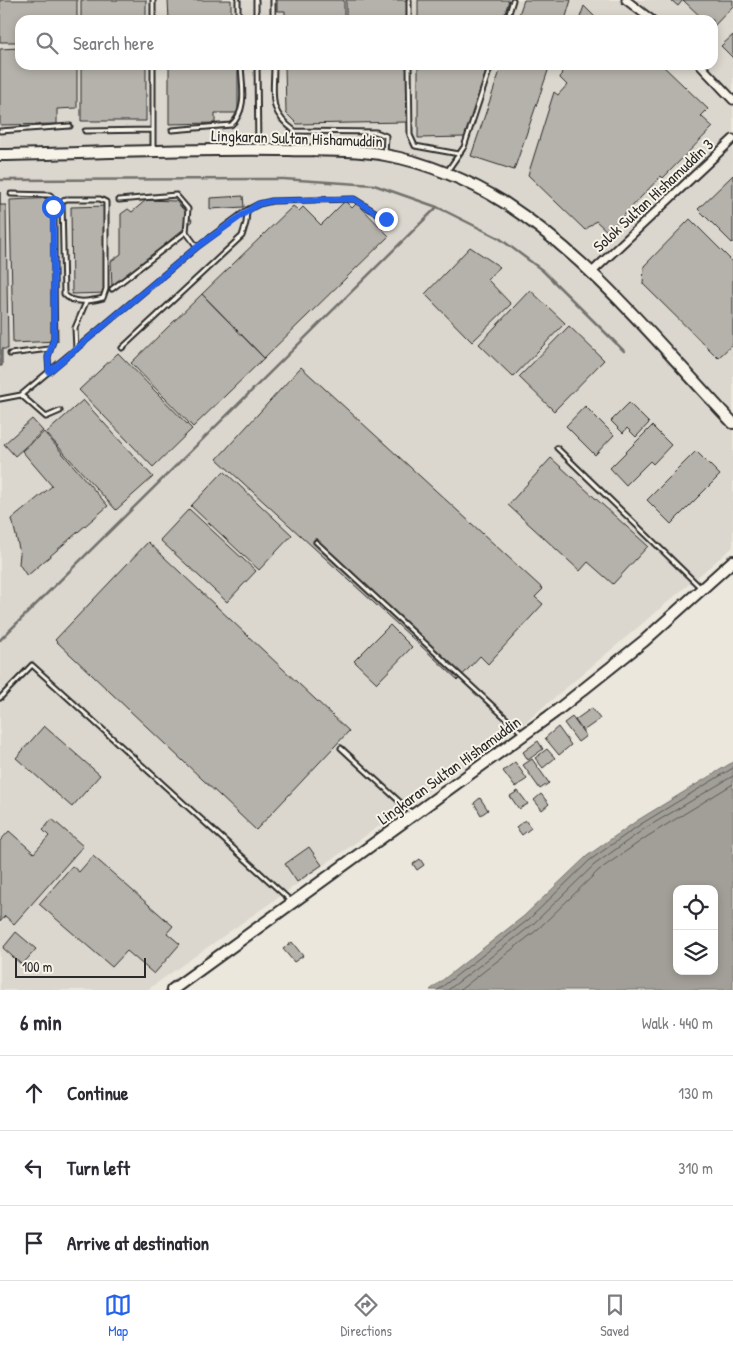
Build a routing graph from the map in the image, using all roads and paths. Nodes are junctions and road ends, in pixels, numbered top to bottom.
1 (153, 0) edge
2 (238, 0) edge
3 (256, 0) edge
4 (273, 0) edge
5 (409, 0) edge
6 (513, 0) edge
7 (626, 0) edge
8 (153, 15) edge
9 (238, 15) edge
10 (256, 15) edge
11 (273, 15) edge
12 (409, 15) edge
13 (508, 15) edge
14 (646, 15) edge
15 (153, 70) edge
16 (240, 70) edge
17 (257, 70) edge
18 (274, 70) edge
19 (409, 70) edge
20 (489, 70) edge
21 (705, 70) edge
22 (733, 100) edge
23 (70, 126) dead end
24 (153, 130) junction
25 (172, 130) dead end
26 (0, 131) edge
27 (86, 131) dead end
28 (733, 139) edge
29 (258, 149) junction
30 (153, 152) junction
31 (385, 154) junction
32 (459, 154) junction
33 (0, 155) edge
34 (446, 173) junction
35 (11, 194) dead end
36 (119, 200) dead end
37 (247, 210) junction
38 (386, 219) dead end
39 (186, 232) junction
40 (197, 247) junction
41 (592, 272) junction
42 (112, 289) dead end
43 (86, 302) junction
44 (122, 348) dead end
45 (49, 349) junction
46 (76, 350) junction
47 (10, 354) dead end
48 (49, 372) junction
49 (21, 395) junction
50 (0, 399) edge
51 (60, 411) dead end
52 (733, 423) edge
53 (557, 448) dead end
54 (316, 542) dead end
55 (733, 561) edge
56 (702, 588) junction
57 (0, 698) edge
58 (524, 735) junction
59 (341, 748) dead end
60 (413, 813) junction
61 (294, 903) junction
62 (172, 990) edge

1 - 8 lane
2 - 9 lane
3 - 10 lane
4 - 11 lane
5 - 12 lane
6 - 13 lane
7 - 14 street
15 - 24 lane
16 - 25 lane
17 - 29 lane
18 - 31 lane
19 - 32 lane
20 - 32 lane
21 - 22 street
23 - 26 lane
24 - 27 lane
24 - 30 lane
28 - 41 street, Solok Sultan Hishamuddin 3
29 - 30 street, Lingkaran Sultan Hishamuddin
29 - 31 street, Lingkaran Sultan Hishamuddin
30 - 33 street, Lingkaran Sultan Hishamuddin
31 - 34 street, Lingkaran Sultan Hishamuddin
32 - 34 lane
34 - 41 street, Lingkaran Sultan Hishamuddin
35 - 45 lane
36 - 39 lane
37 - 38 lane
37 - 40 lane
37 - 44 lane
39 - 40 lane
39 - 42 lane
40 - 46 lane
41 - 52 street, Lingkaran Sultan Hishamuddin
43 - 43 lane
43 - 46 lane
45 - 47 lane
45 - 48 lane
46 - 48 lane
48 - 49 lane
49 - 50 lane
49 - 51 lane
53 - 56 lane
54 - 58 lane
55 - 56 street, Lingkaran Sultan Hishamuddin
56 - 58 street, Lingkaran Sultan Hishamuddin
57 - 61 lane
58 - 60 street, Lingkaran Sultan Hishamuddin
59 - 60 lane
60 - 61 street, Lingkaran Sultan Hishamuddin
61 - 62 street, Lingkaran Sultan Hishamuddin

